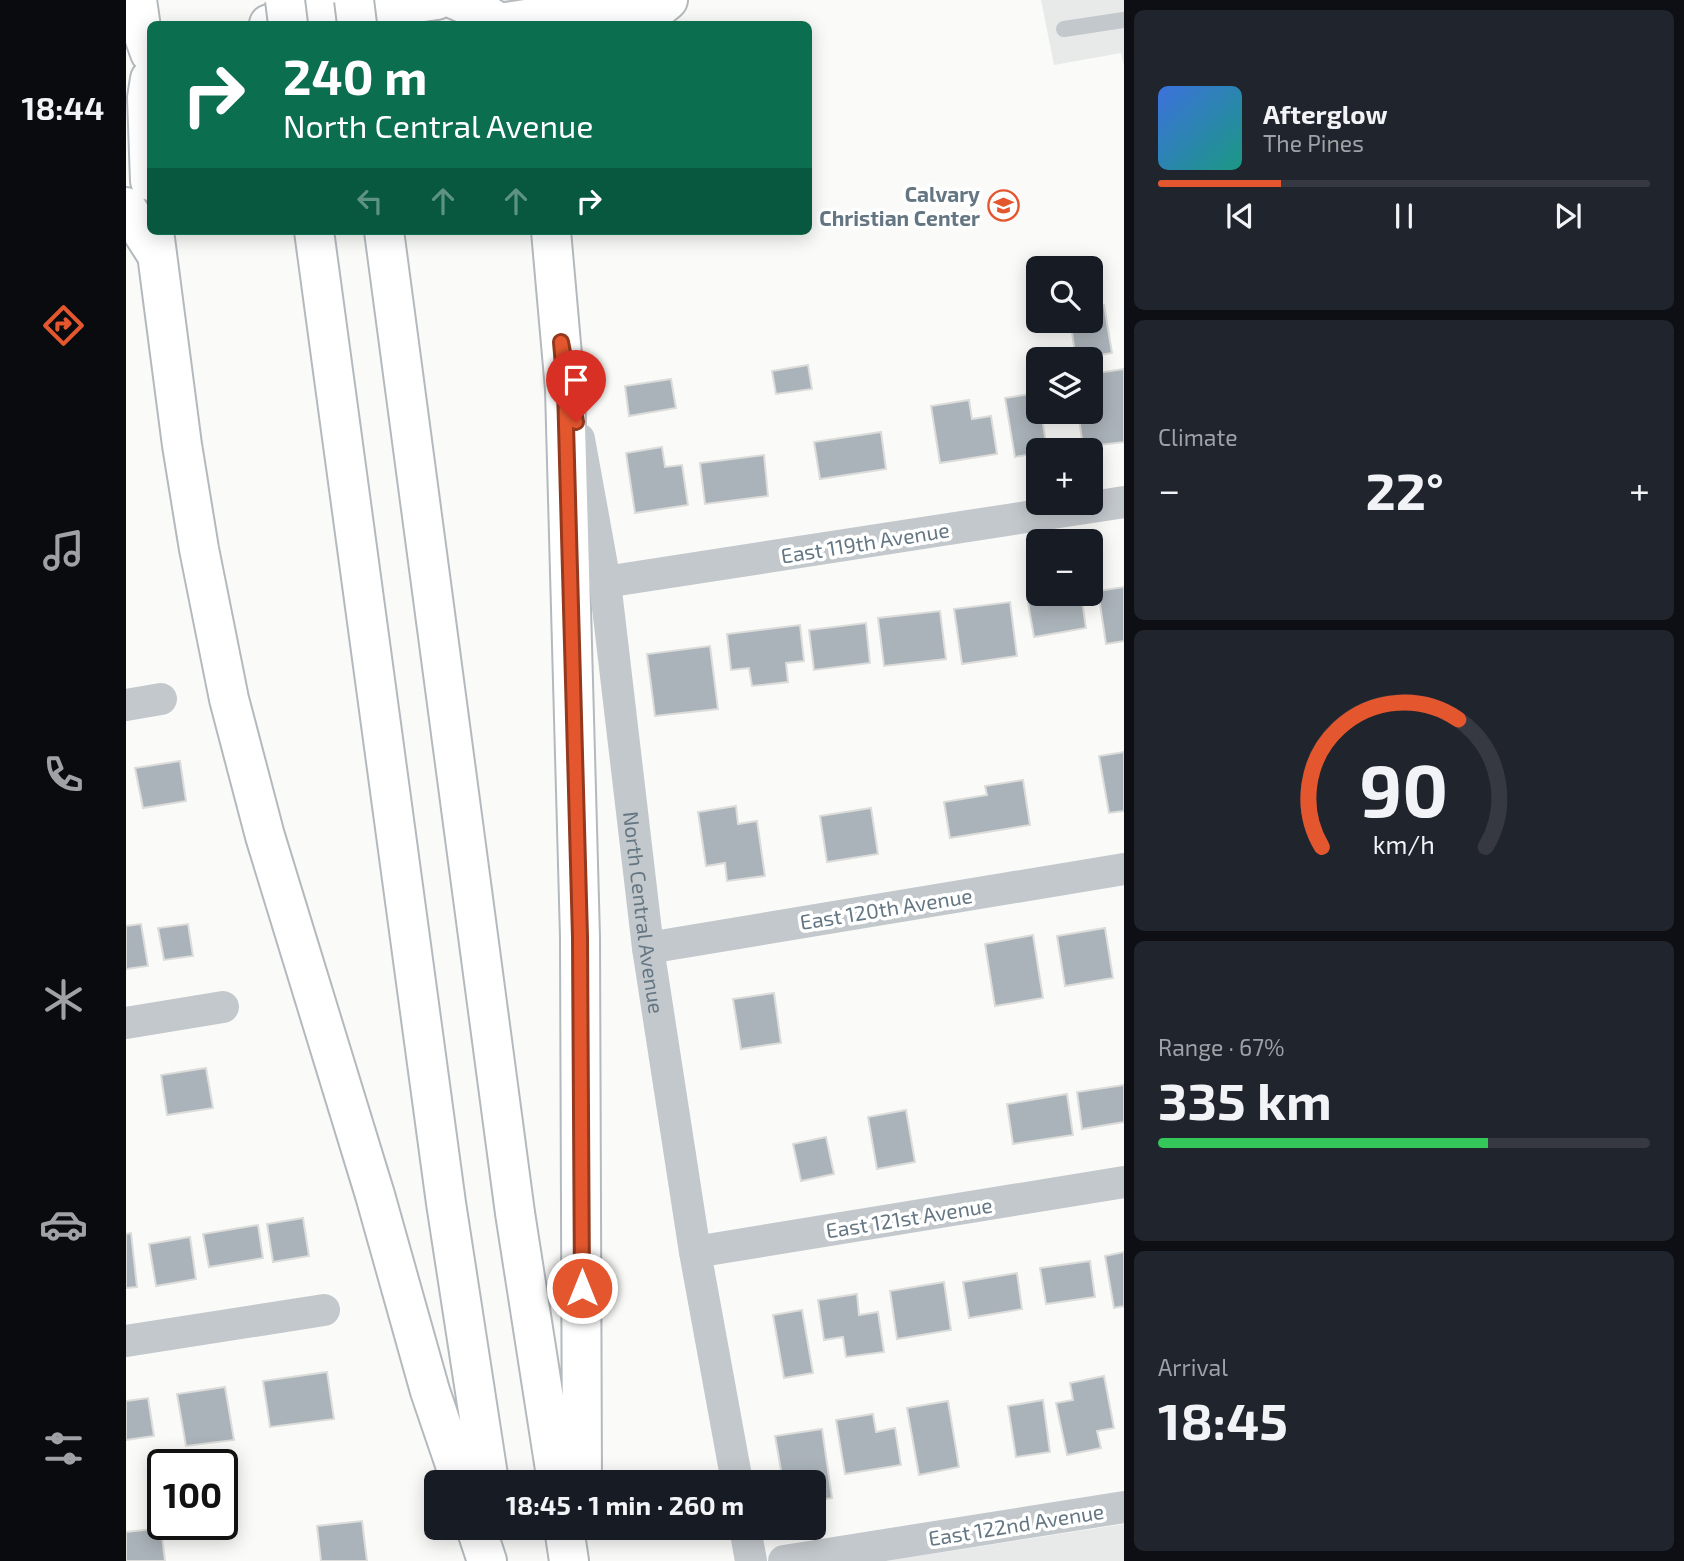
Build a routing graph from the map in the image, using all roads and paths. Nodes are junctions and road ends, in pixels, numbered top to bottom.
1 (137, 0) edge
2 (285, 0) edge
3 (354, 0) edge
4 (437, 0) edge
5 (654, 0) edge
6 (668, 0) edge
7 (482, 15) edge
8 (1124, 20) edge
9 (288, 21) edge
10 (290, 21) edge
11 (357, 21) edge
12 (643, 21) edge
13 (1064, 29) dead end
14 (146, 61) edge
15 (126, 86) edge
16 (147, 98) edge
17 (126, 207) edge
18 (147, 233) edge
19 (315, 235) edge
20 (385, 235) edge
21 (551, 235) edge
22 (154, 242) edge
23 (561, 342) junction
24 (1124, 502) edge
25 (605, 582) junction
26 (161, 699) dead end
27 (126, 705) edge
28 (1124, 869) edge
29 (648, 948) junction
30 (222, 1007) dead end
31 (126, 1023) edge
32 (1124, 1182) edge
33 (695, 1252) junction
34 (324, 1310) dead end
35 (126, 1341) edge
36 (457, 1470) edge
37 (487, 1470) edge
38 (555, 1470) edge
39 (582, 1470) edge
40 (735, 1470) edge
41 (1124, 1507) edge
42 (480, 1540) edge
43 (498, 1540) edge
44 (566, 1540) edge
45 (582, 1540) edge
46 (747, 1540) edge
47 (487, 1561) edge
48 (501, 1561) edge
49 (569, 1561) edge
50 (582, 1561) edge
51 (751, 1561) edge
52 (784, 1561) edge

1 - 14 main road
2 - 9 main road, bridge
3 - 11 main road, bridge
4 - 10 main road
5 - 7 main road
6 - 12 main road
8 - 13 lane
14 - 15 main road
14 - 16 main road
17 - 18 main road
19 - 37 main road
20 - 38 main road
21 - 23 main road
22 - 36 main road
23 - 25 street, North Central Avenue
23 - 39 main road
24 - 25 street, East 119th Avenue
25 - 29 street, North Central Avenue
26 - 27 street
28 - 29 street, East 120th Avenue
29 - 33 street, North Central Avenue
30 - 31 street
32 - 33 street, East 121st Avenue
33 - 40 street, North Central Avenue
34 - 35 street
41 - 52 street, East 122nd Avenue
42 - 47 main road
43 - 48 main road
44 - 49 main road
45 - 50 main road
46 - 51 street

